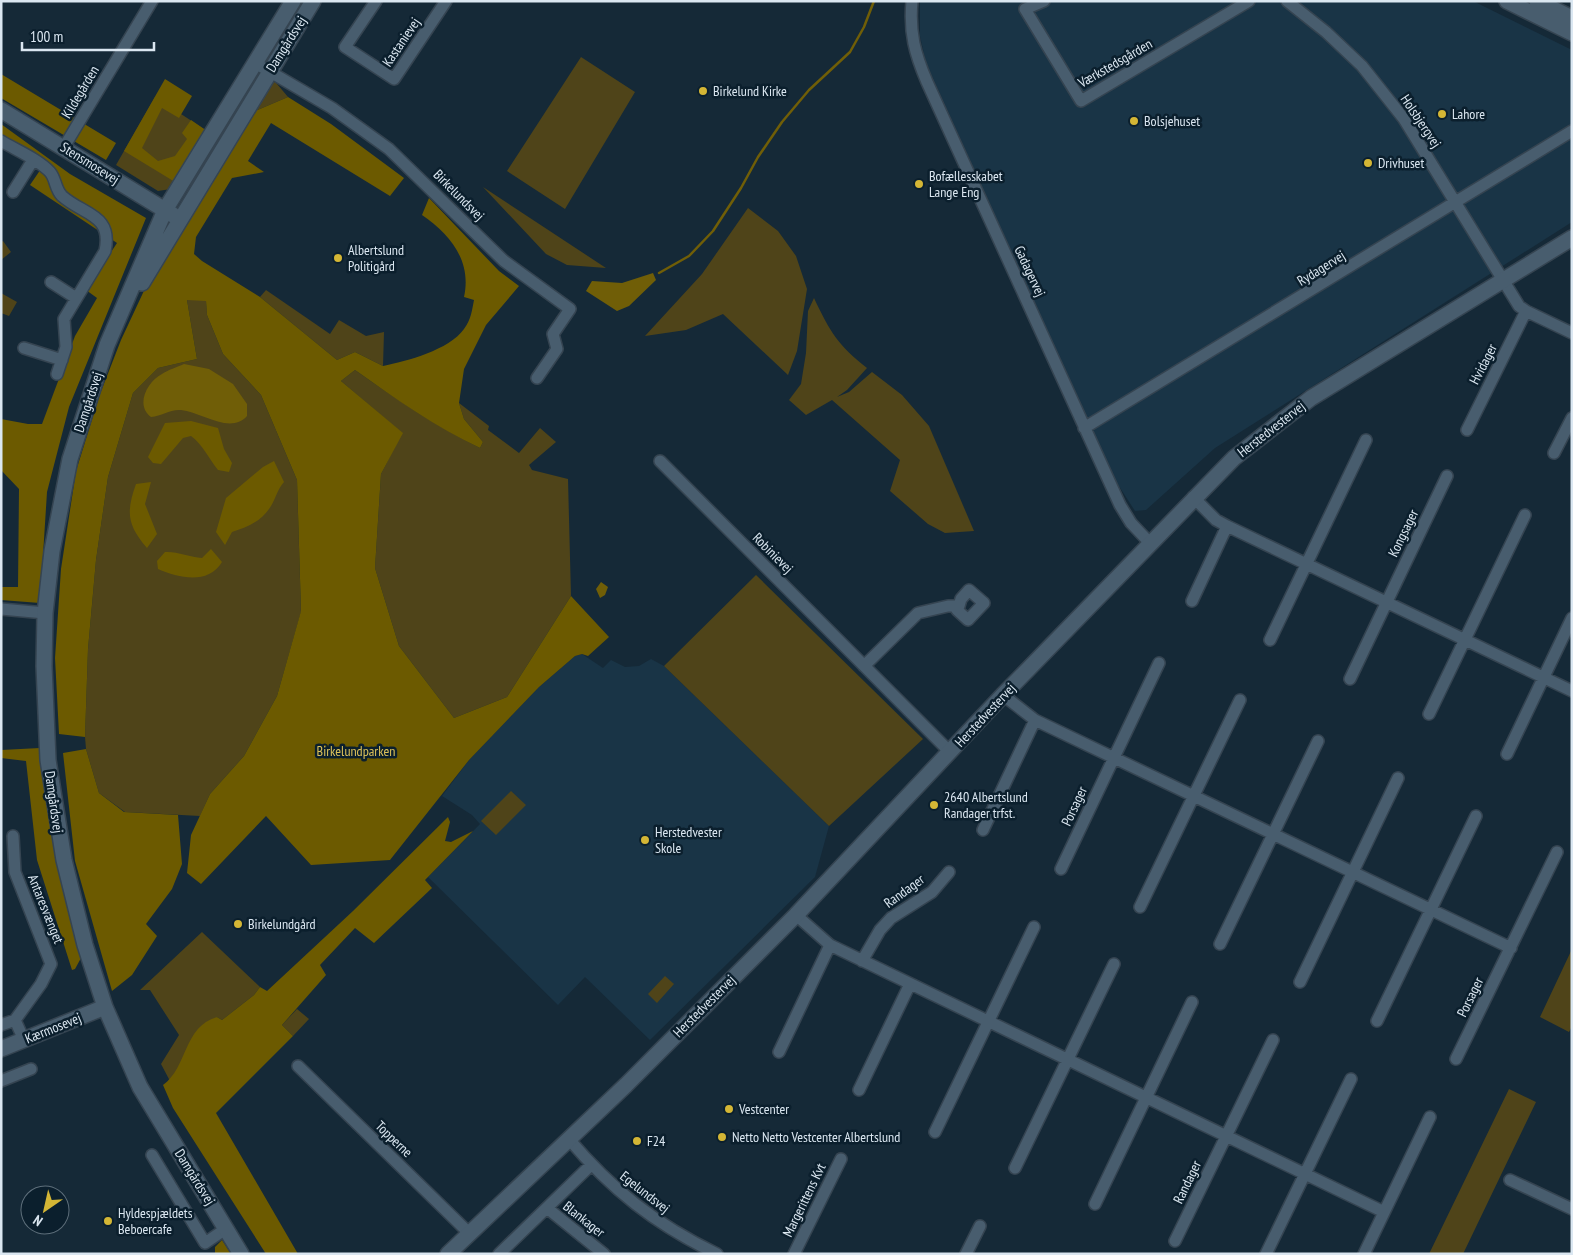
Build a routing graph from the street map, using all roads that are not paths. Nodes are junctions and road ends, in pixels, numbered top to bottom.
1 (152, 1) edge
2 (293, 1) edge
3 (313, 1) edge
4 (376, 1) edge
5 (446, 1) edge
6 (912, 1) edge
7 (1044, 1) edge
8 (1248, 1) edge
9 (1287, 1) edge
10 (1507, 1) edge
11 (1537, 1) edge
12 (1572, 18) edge
13 (1572, 33) edge
14 (256, 63) junction
15 (270, 71) junction
16 (1, 110) edge
17 (1572, 131) edge
18 (68, 140) junction
19 (1, 141) edge
20 (33, 160) junction
21 (13, 192) dead end
22 (1454, 202) junction
23 (166, 210) junction
24 (179, 218) junction
25 (1572, 238) edge
26 (1503, 280) junction
27 (51, 282) dead end
28 (76, 298) junction
29 (1526, 311) junction
30 (1572, 332) edge
31 (107, 345) junction
32 (24, 348) dead end
33 (62, 360) junction
34 (57, 374) dead end
35 (537, 378) dead end
36 (1572, 418) edge
37 (1084, 428) junction
38 (1467, 430) dead end
39 (1366, 440) dead end
40 (1554, 453) dead end
41 (660, 461) dead end
42 (1447, 476) dead end
43 (1193, 498) junction
44 (1525, 515) dead end
45 (1227, 526) junction
46 (1149, 542) junction
47 (1305, 564) junction
48 (1192, 601) dead end
49 (1386, 602) junction
50 (959, 606) dead end
51 (1, 609) edge
52 (46, 613) junction
53 (1572, 618) edge
54 (1270, 640) dead end
55 (1465, 640) junction
56 (1159, 662) dead end
57 (864, 666) junction
58 (1544, 678) junction
59 (1350, 679) dead end
60 (1572, 691) edge
61 (1002, 695) junction
62 (1240, 700) dead end
63 (1429, 714) dead end
64 (1035, 720) junction
65 (1318, 741) dead end
66 (950, 752) junction
67 (1507, 754) dead end
68 (1114, 757) junction
69 (1398, 778) dead end
70 (1194, 795) junction
71 (1476, 816) dead end
72 (983, 830) dead end
73 (1273, 834) junction
74 (12, 836) dead end
75 (1558, 852) dead end
76 (1061, 869) dead end
77 (949, 872) dead end
78 (1353, 872) junction
79 (1140, 907) dead end
80 (1431, 910) junction
81 (796, 915) junction
82 (1034, 927) dead end
83 (1220, 944) dead end
84 (830, 945) junction
85 (1511, 948) junction
86 (862, 961) junction
87 (1114, 964) dead end
88 (1300, 982) dead end
89 (910, 984) junction
90 (1192, 1002) dead end
91 (105, 1007) junction
92 (19, 1016) junction
93 (988, 1021) junction
94 (1377, 1021) dead end
95 (1, 1025) edge
96 (24, 1040) junction
97 (1273, 1040) dead end
98 (1, 1049) edge
99 (779, 1052) dead end
100 (1456, 1059) dead end
101 (1067, 1060) junction
102 (298, 1066) dead end
103 (30, 1069) dead end
104 (1351, 1079) dead end
105 (1, 1081) edge
106 (858, 1090) dead end
107 (1146, 1098) junction
108 (1430, 1117) dead end
109 (935, 1132) dead end
110 (1226, 1136) junction
111 (568, 1138) junction
112 (152, 1155) dead end
113 (841, 1159) dead end
114 (591, 1165) junction
115 (1015, 1168) dead end
116 (1305, 1174) junction
117 (1510, 1180) dead end
118 (1095, 1204) dead end
119 (546, 1208) junction
120 (1572, 1209) edge
121 (1384, 1212) junction
122 (980, 1226) dead end
123 (227, 1228) junction
124 (469, 1233) junction
125 (1176, 1241) dead end
126 (205, 1243) junction
127 (211, 1254) edge
128 (241, 1254) edge
129 (252, 1254) edge
130 (448, 1254) edge
131 (499, 1254) edge
132 (604, 1254) edge
133 (717, 1254) edge
134 (794, 1254) edge
135 (966, 1254) edge
136 (1266, 1254) edge
137 (1364, 1254) edge

1 - 18 street, Kildegården
2 - 14 street, Damgårdsvej
3 - 15 street, Damgårdsvej
4 - 5 street, Kastanievej
6 - 37 street, Gadagervej
7 - 8 street, Værkstedsgården
9 - 22 street, Holsbjergvej
10 - 13 street
11 - 12 street
14 - 15 street, Birkelundsvej
14 - 23 street, Damgårdsvej
15 - 24 street, Damgårdsvej
15 - 35 street, Birkelundsvej
16 - 18 street, Stensmosevej
17 - 22 street, Rydagervej
18 - 23 street, Stensmosevej
19 - 20 street
20 - 21 street
20 - 28 street
22 - 26 street, Holsbjergvej
22 - 37 street, Rydagervej
23 - 24 street, Stensmosevej
23 - 31 street, Damgårdsvej
24 - 31 street, Damgårdsvej
25 - 26 street, Herstedvestervej
26 - 29 street
26 - 43 street, Herstedvestervej
27 - 28 street
28 - 33 street
29 - 30 street
29 - 38 street, Hvidager
31 - 52 street, Damgårdsvej
32 - 33 street
33 - 34 street
36 - 40 street
37 - 46 street, Gadagervej
39 - 47 street
41 - 57 street, Robinievej
42 - 49 street, Kongsager
43 - 45 street
43 - 46 street, Herstedvestervej
44 - 55 street
45 - 47 street
45 - 48 street
46 - 61 street, Herstedvestervej
47 - 49 street
47 - 54 street
49 - 55 street
49 - 59 street, Kongsager
50 - 57 street
51 - 52 street
52 - 91 street, Damgårdsvej
53 - 58 street
55 - 58 street
55 - 63 street
56 - 68 street, Porsager
57 - 66 street, Robinievej
58 - 60 street
58 - 67 street
61 - 64 street
61 - 66 street, Herstedvestervej
62 - 70 street
64 - 68 street
64 - 72 street
65 - 73 street
66 - 81 street, Herstedvestervej
68 - 70 street
68 - 76 street, Porsager
69 - 78 street
70 - 73 street
70 - 79 street
71 - 80 street
73 - 78 street
73 - 83 street
74 - 92 street, Antaresvænget
75 - 85 street, Porsager
77 - 86 street, Randager
78 - 80 street
78 - 88 street
80 - 85 street
80 - 94 street
81 - 84 street
81 - 111 street, Herstedvestervej
82 - 93 street
84 - 86 street
84 - 99 street
85 - 100 street, Porsager
86 - 89 street
87 - 101 street
89 - 93 street
89 - 106 street
90 - 107 street
91 - 96 street, Kærmosevej
91 - 123 street, Damgårdsvej
92 - 95 street
92 - 96 street
93 - 101 street
93 - 109 street
96 - 98 street, Kærmosevej
97 - 110 street, Randager
101 - 107 street
101 - 115 street
102 - 124 street, Topperne
103 - 105 street
104 - 116 street
107 - 110 street
107 - 118 street
108 - 121 street
110 - 116 street
110 - 125 street, Randager
111 - 114 street, Egelundsvej
111 - 124 street, Herstedvestervej
112 - 126 street
113 - 134 street, Margerittens Kvt
114 - 119 street, Blankager
114 - 133 street, Egelundsvej
116 - 121 street
116 - 136 street
117 - 120 street
119 - 131 street, Blankager
119 - 132 street, Blankager
121 - 137 street
122 - 135 street
123 - 126 street
123 - 128 street, Damgårdsvej
123 - 129 street, Damgårdsvej
124 - 130 street, Herstedvestervej
126 - 127 street

